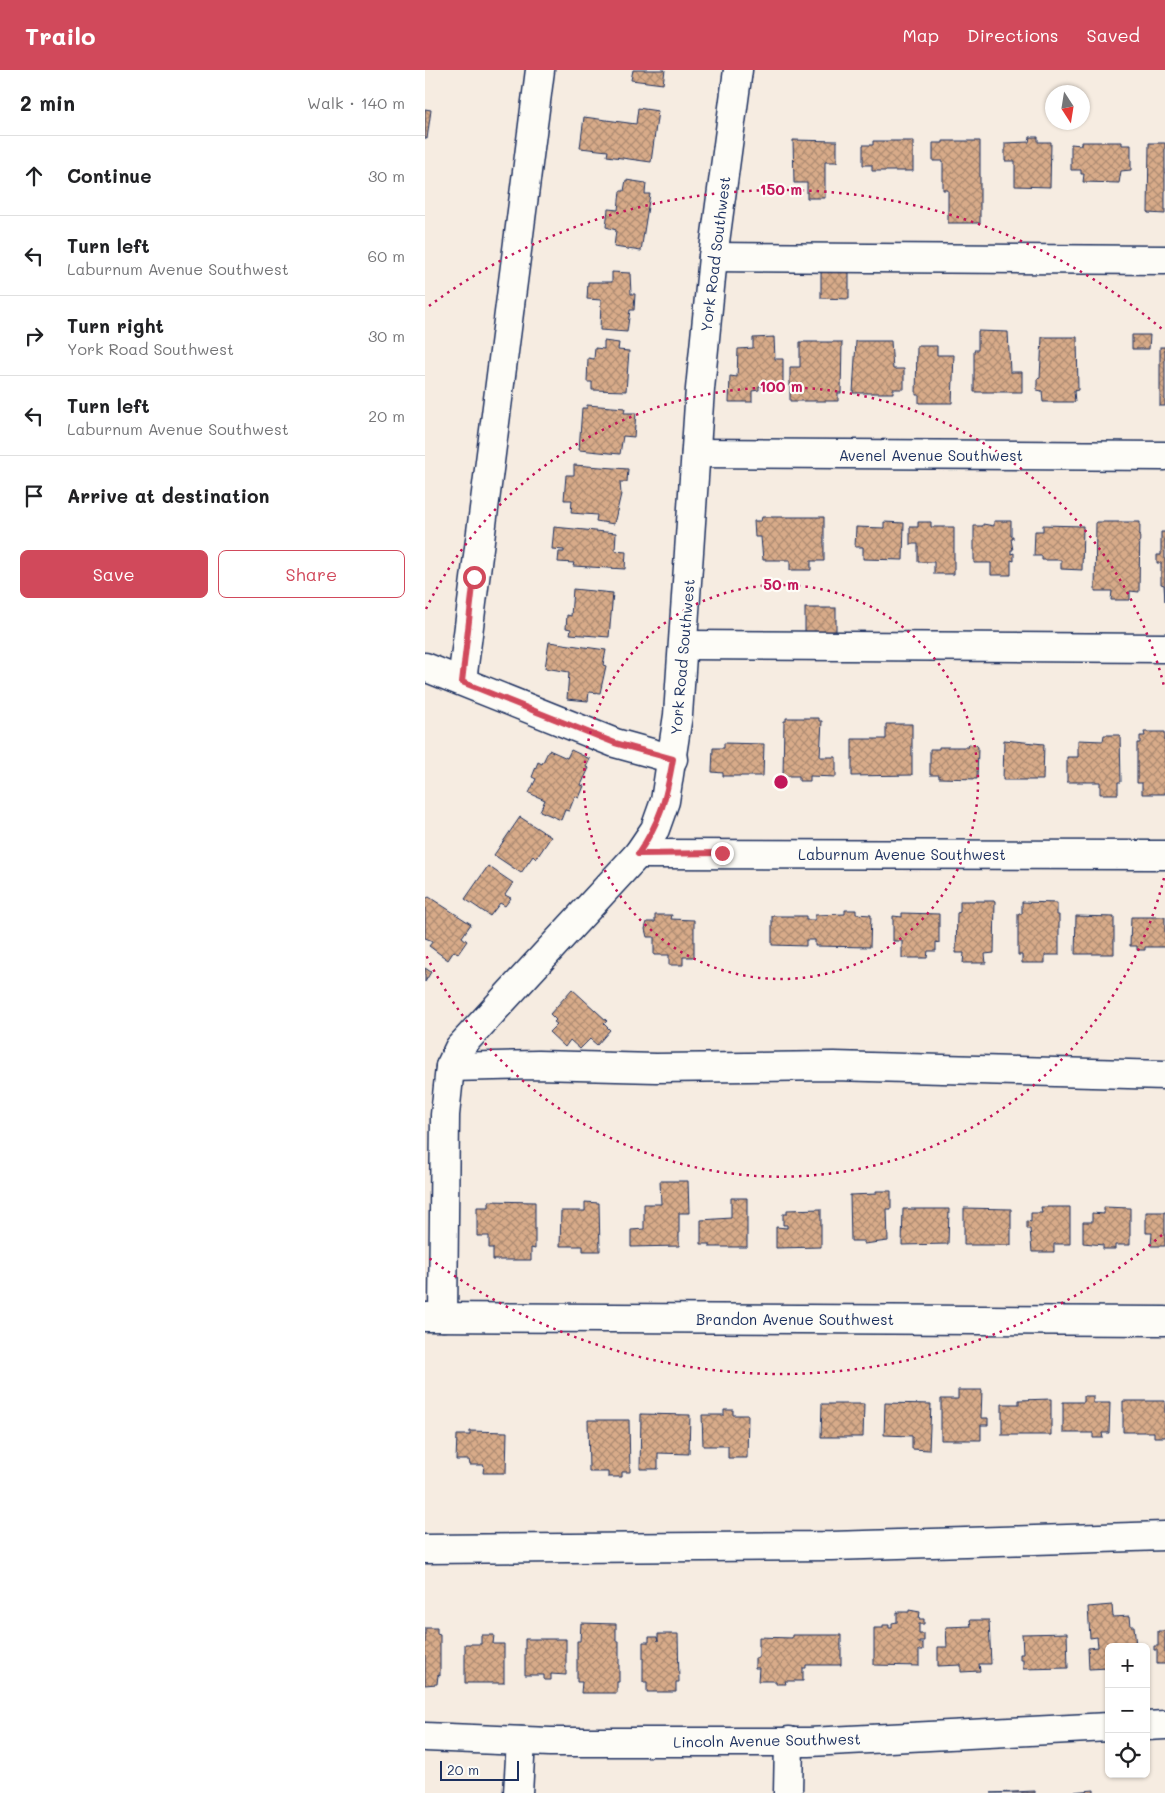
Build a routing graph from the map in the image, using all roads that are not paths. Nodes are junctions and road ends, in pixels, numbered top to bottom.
1 (540, 70) edge
2 (738, 70) edge
3 (713, 257) junction
4 (1165, 260) edge
5 (696, 454) junction
6 (1165, 456) edge
7 (684, 645) junction
8 (1165, 648) edge
9 (425, 667) edge
10 (462, 682) junction
11 (673, 759) junction
12 (638, 854) junction
13 (1165, 855) edge
14 (450, 1067) junction
15 (1165, 1075) edge
16 (434, 1317) edge
17 (1165, 1321) edge
18 (1165, 1536) edge
19 (425, 1549) edge
20 (1165, 1725) edge
21 (1150, 1726) edge
22 (1105, 1728) edge
23 (425, 1737) edge
24 (521, 1741) junction
25 (789, 1741) junction
26 (518, 1793) edge
27 (788, 1793) edge

1 - 10 street
2 - 3 street, York Road Southwest
3 - 4 street
3 - 5 street, York Road Southwest
5 - 6 street, Avenel Avenue Southwest
5 - 7 street, York Road Southwest
7 - 8 street
7 - 11 street, York Road Southwest
9 - 10 street
10 - 11 street
11 - 12 street, York Road Southwest
12 - 13 street, Laburnum Avenue Southwest
12 - 14 street, York Road Southwest
14 - 15 street
14 - 16 street, York Road Southwest
16 - 17 street, Brandon Avenue Southwest
18 - 19 street
20 - 21 street
22 - 25 street, Lincoln Avenue Southwest
23 - 24 street, Lincoln Avenue Southwest
24 - 25 street, Lincoln Avenue Southwest
24 - 26 street
25 - 27 street

